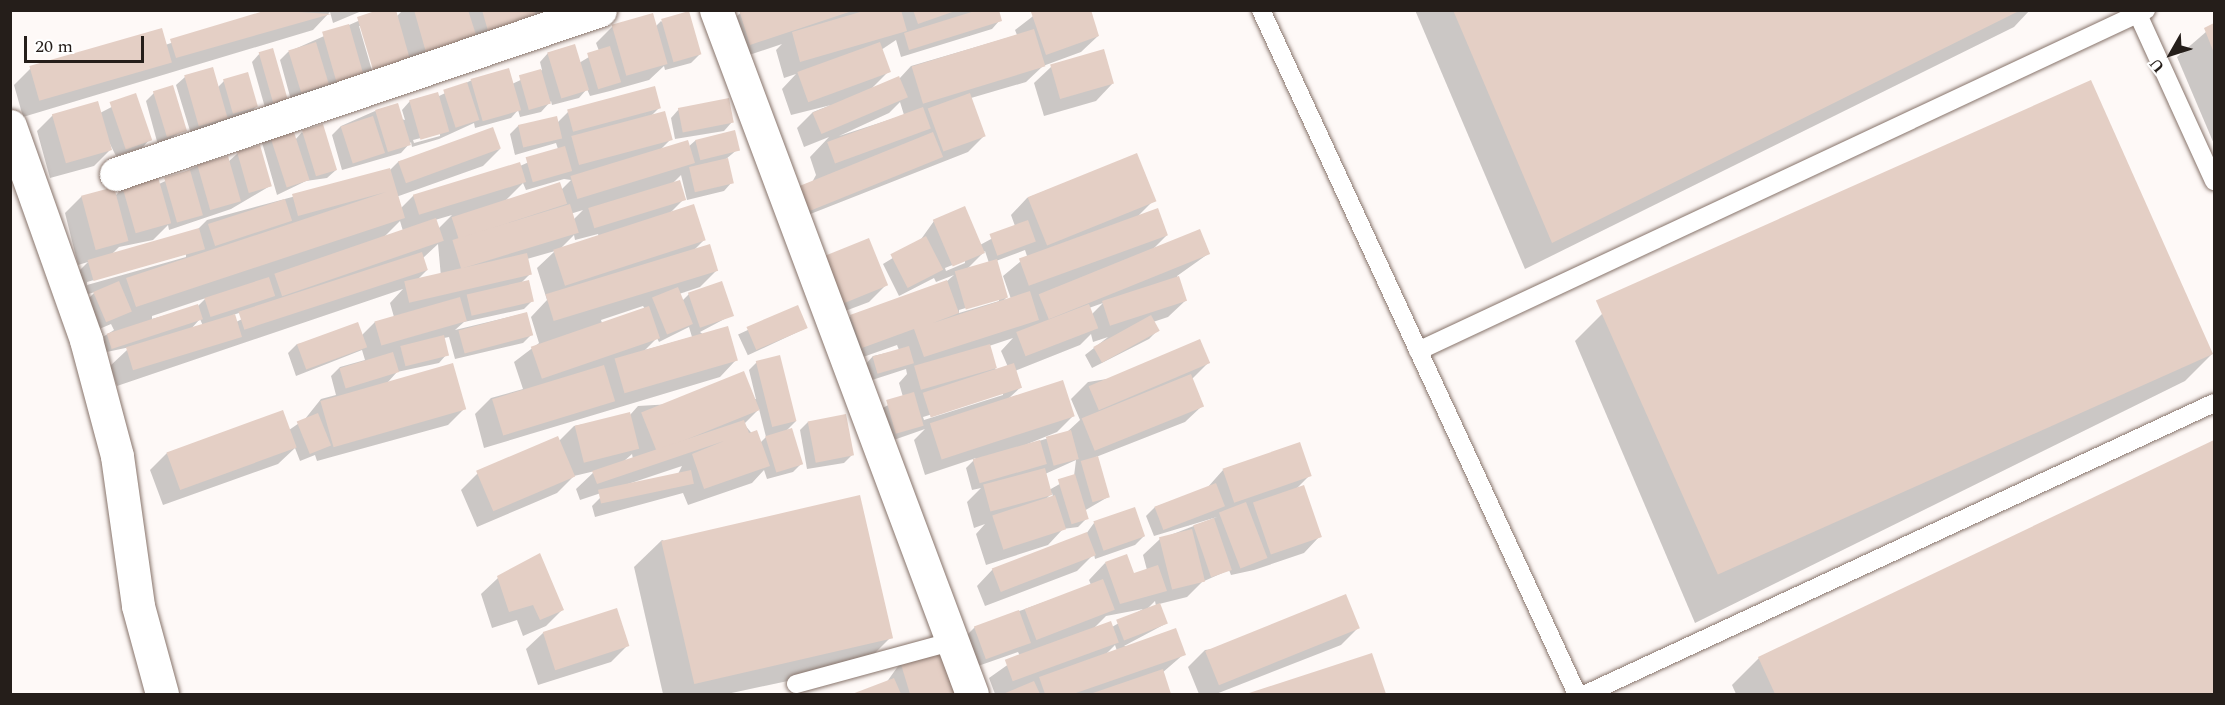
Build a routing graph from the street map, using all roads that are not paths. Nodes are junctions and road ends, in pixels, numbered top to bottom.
1 (600, 10) edge
2 (716, 10) edge
3 (1261, 10) edge
4 (2140, 12) edge
5 (10, 126) edge
6 (116, 174) dead end
7 (2214, 181) edge
8 (1418, 351) junction
9 (2214, 403) edge
10 (951, 642) junction
11 (796, 684) dead end
12 (162, 694) edge
13 (972, 694) edge
14 (1577, 694) edge
15 (1586, 694) edge

1 - 6 street
2 - 10 street
3 - 8 lane
4 - 7 lane
4 - 8 lane
5 - 12 street
8 - 14 lane
9 - 15 lane
10 - 11 lane
10 - 13 street

